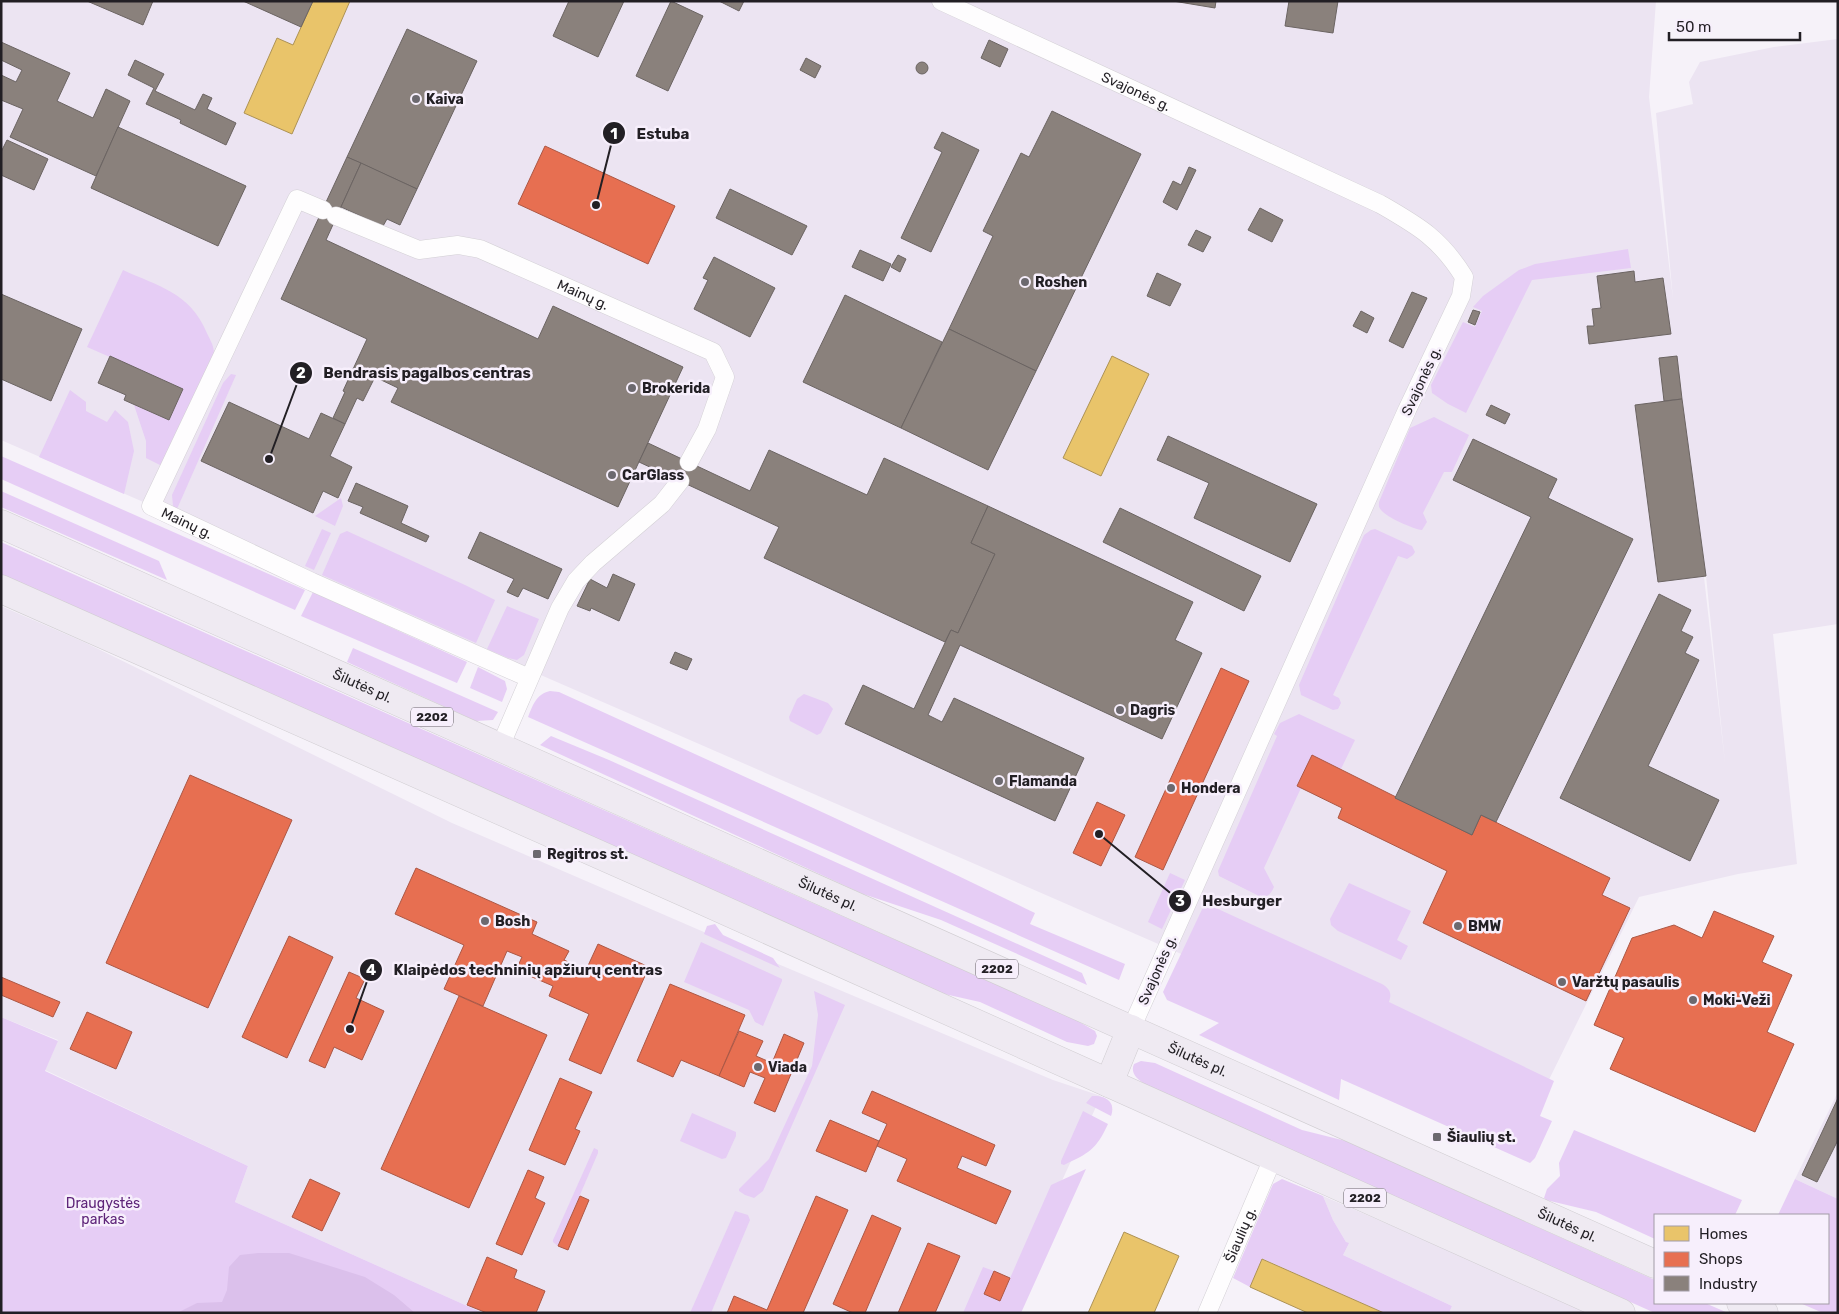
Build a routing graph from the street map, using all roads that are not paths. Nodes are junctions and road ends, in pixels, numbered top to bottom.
1 (941, 1) edge
2 (689, 462) dead end
3 (680, 481) dead end
4 (1, 524) edge
5 (1, 589) edge
6 (529, 678) junction
7 (500, 747) junction
8 (1131, 1029) junction
9 (1109, 1083) junction
10 (1273, 1158) junction
11 (1654, 1264) edge
12 (1744, 1304) edge
13 (1207, 1313) edge
14 (1621, 1313) edge
15 (1764, 1313) edge

1 - 8 street, Svajonės g.
2 - 6 street, Mainų g.
3 - 6 street
4 - 7 main road, Šilutės pl. / 2202
5 - 9 main road, 2202
6 - 7 street
7 - 8 main road, Šilutės pl. / 2202
8 - 9 main road
8 - 11 main road, Šilutės pl. / 2202
9 - 10 main road, 2202
10 - 13 street, Šiaulių g.
10 - 14 main road, 2202
12 - 15 main road

